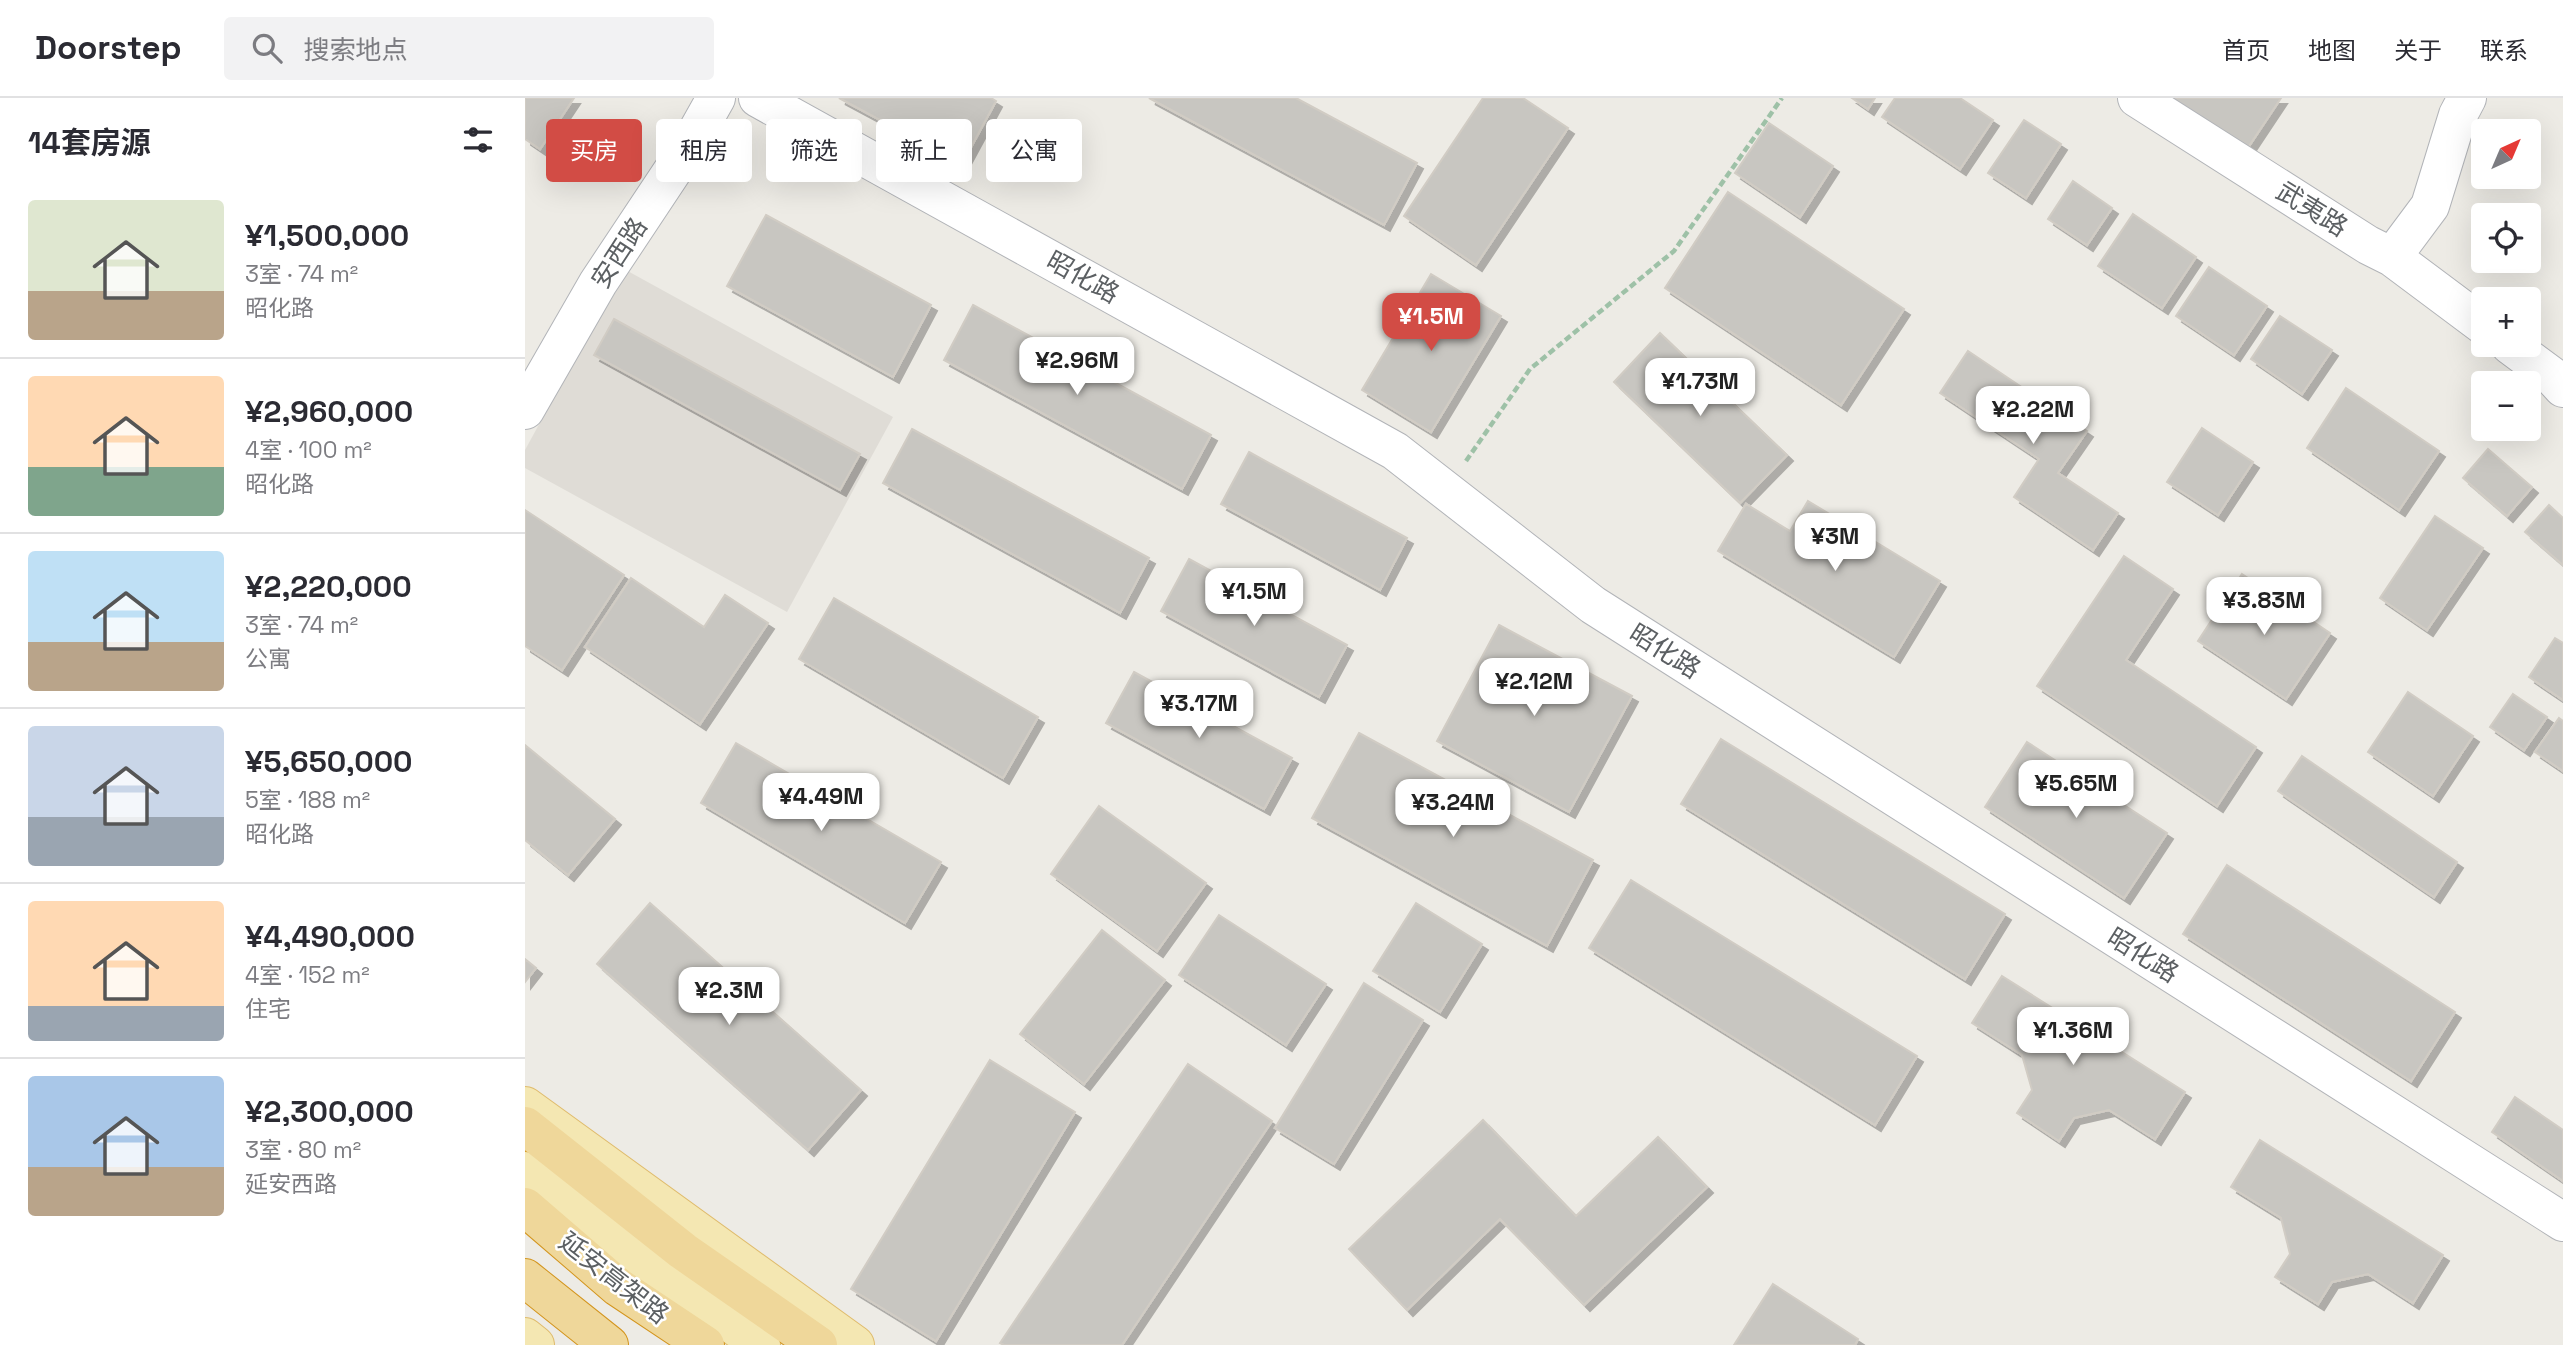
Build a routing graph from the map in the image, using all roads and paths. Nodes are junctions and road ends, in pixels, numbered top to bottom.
1 (716, 98) edge
2 (758, 98) edge
3 (1782, 98) edge
4 (2137, 98) edge
5 (2467, 98) edge
6 (2392, 257) junction
7 (2471, 316) edge
8 (2526, 357) edge
9 (2563, 388) edge
10 (525, 410) edge
11 (1446, 491) junction
12 (525, 1105) edge
13 (525, 1126) edge
14 (525, 1171) edge
15 (525, 1206) edge
16 (2563, 1222) edge
17 (525, 1278) edge
18 (609, 1345) edge
19 (705, 1345) edge
20 (761, 1345) edge
21 (818, 1345) edge
22 (855, 1345) edge

1 - 10 street, 安西路
2 - 11 street, 昭化路
3 - 11 path
4 - 6 street, 武夷路
5 - 6 street
6 - 7 street, 武夷路
8 - 9 street
11 - 16 street, 昭化路
12 - 22 main road
13 - 21 highway
14 - 20 main road
15 - 19 highway, 延安高架路
17 - 18 highway, 延安高架路

